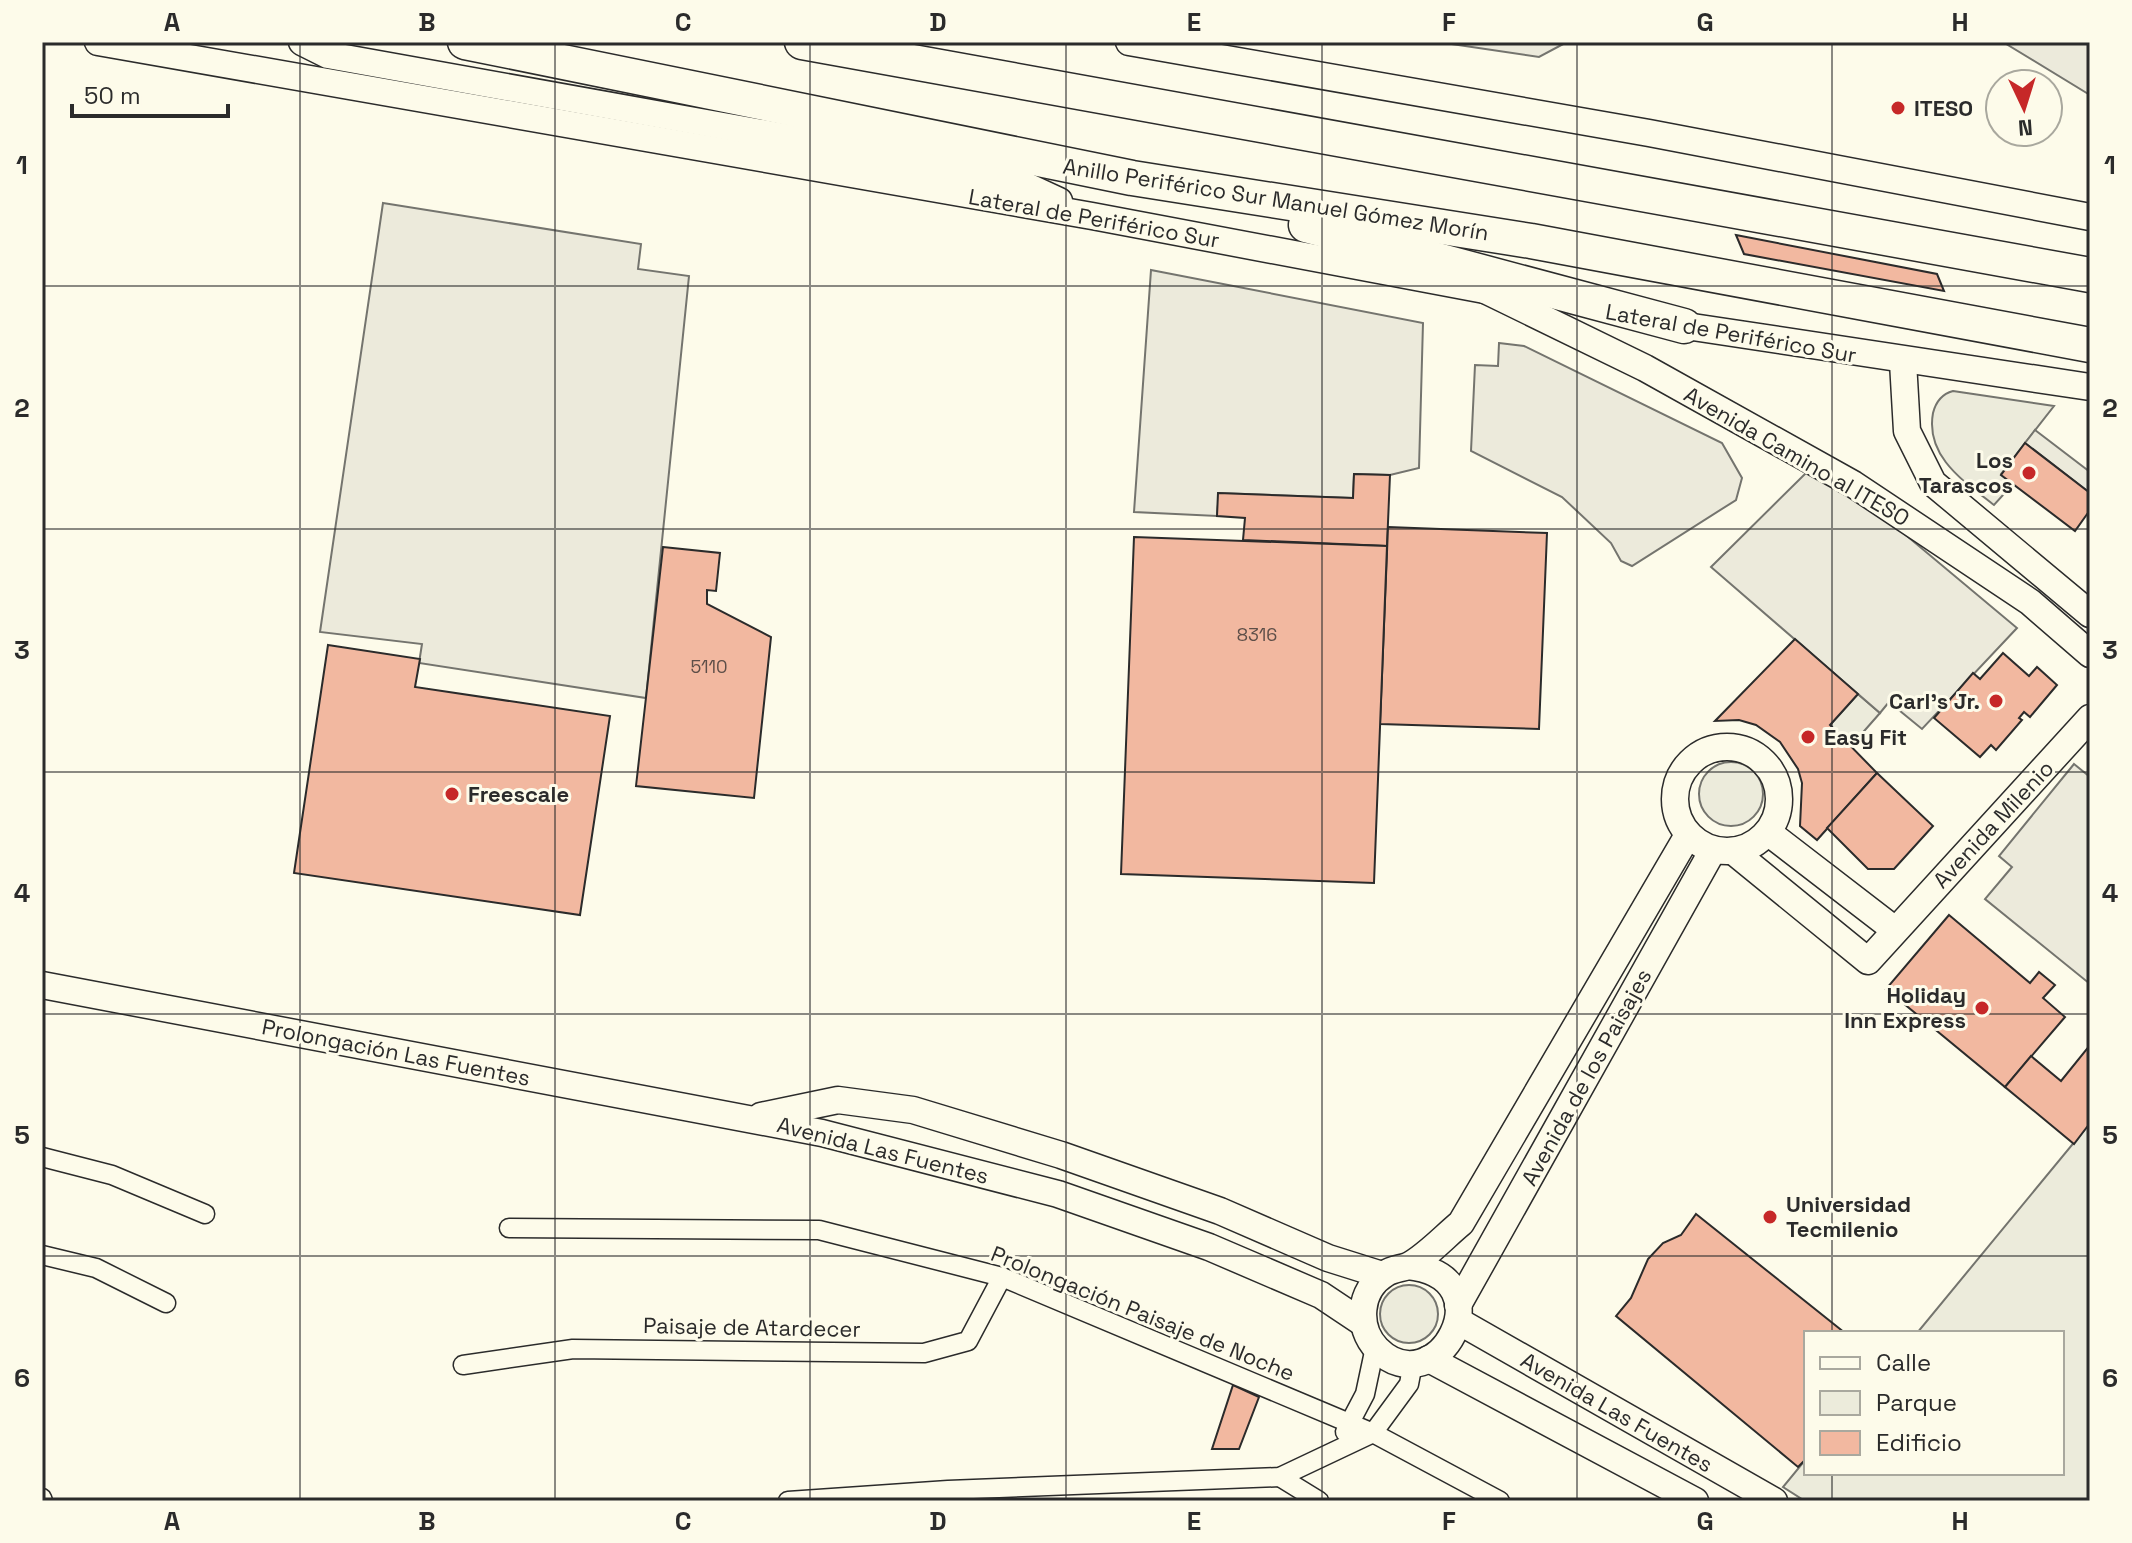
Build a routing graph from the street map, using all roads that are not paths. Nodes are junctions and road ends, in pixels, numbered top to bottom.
1 (98, 42) edge
2 (302, 42) edge
3 (465, 42) edge
4 (802, 42) edge
5 (1129, 42) edge
6 (1132, 178) junction
7 (1092, 216) junction
8 (2090, 217) edge
9 (1844, 229) junction
10 (2090, 256) edge
11 (2090, 275) edge
12 (1483, 289) junction
13 (1684, 326) junction
14 (2090, 345) edge
15 (1903, 362) junction
16 (2090, 387) edge
17 (2090, 614) edge
18 (2090, 654) edge
19 (2090, 718) edge
20 (1769, 833) junction
21 (1688, 835) junction
22 (1723, 850) junction
23 (1895, 930) junction
24 (42, 985) edge
25 (750, 1118) junction
26 (42, 1157) edge
27 (205, 1214) dead end
28 (509, 1228) dead end
29 (42, 1255) edge
30 (1408, 1266) junction
31 (1382, 1275) junction
32 (1002, 1277) junction
33 (166, 1303) dead end
34 (1459, 1314) junction
35 (1363, 1323) junction
36 (1375, 1347) junction
37 (1421, 1361) junction
38 (463, 1365) dead end
39 (1350, 1423) junction
40 (1373, 1433) junction
41 (1336, 1448) junction
42 (1280, 1477) junction
43 (788, 1501) edge
44 (1319, 1501) edge
45 (1500, 1501) edge
46 (1695, 1501) edge
47 (1774, 1501) edge

1 - 7 street, Lateral de Periférico Sur
2 - 7 street
3 - 6 highway, Anillo Periférico Sur Manuel Gómez Morín
4 - 9 highway
5 - 8 street
6 - 13 highway
6 - 14 highway, Anillo Periférico Sur Manuel Gómez Morín
7 - 12 street, Lateral de Periférico Sur
9 - 10 highway
9 - 11 highway
12 - 13 street, Lateral de Periférico Sur
12 - 18 street, Avenida Camino al ITESO
13 - 15 street, Lateral de Periférico Sur
15 - 16 street, Lateral de Periférico Sur
15 - 17 street, Avenida Camino al ITESO
19 - 23 street, Avenida Milenio
20 - 21 street
20 - 22 street
20 - 23 street
21 - 22 street
21 - 30 street, Avenida de los Paisajes
22 - 23 street, Avenida Milenio
22 - 34 street, Avenida de los Paisajes
24 - 25 street, Prolongación Las Fuentes
25 - 31 street, Avenida Las Fuentes
25 - 35 street, Avenida Las Fuentes
26 - 27 street
28 - 32 street, Prolongación Paisaje de Noche
29 - 33 street
30 - 31 street
30 - 34 street
31 - 35 street
32 - 38 street, Paisaje de Atardecer
32 - 39 street, Prolongación Paisaje de Noche
34 - 37 street
34 - 47 street, Avenida Las Fuentes
35 - 36 street
36 - 37 street
36 - 39 street
37 - 40 street
37 - 46 street, Avenida Las Fuentes
39 - 40 street, Prolongación Paisaje de Noche
39 - 41 street
40 - 41 street
40 - 45 street, Prolongación Paisaje de Noche
41 - 42 street
42 - 43 street
42 - 44 street

